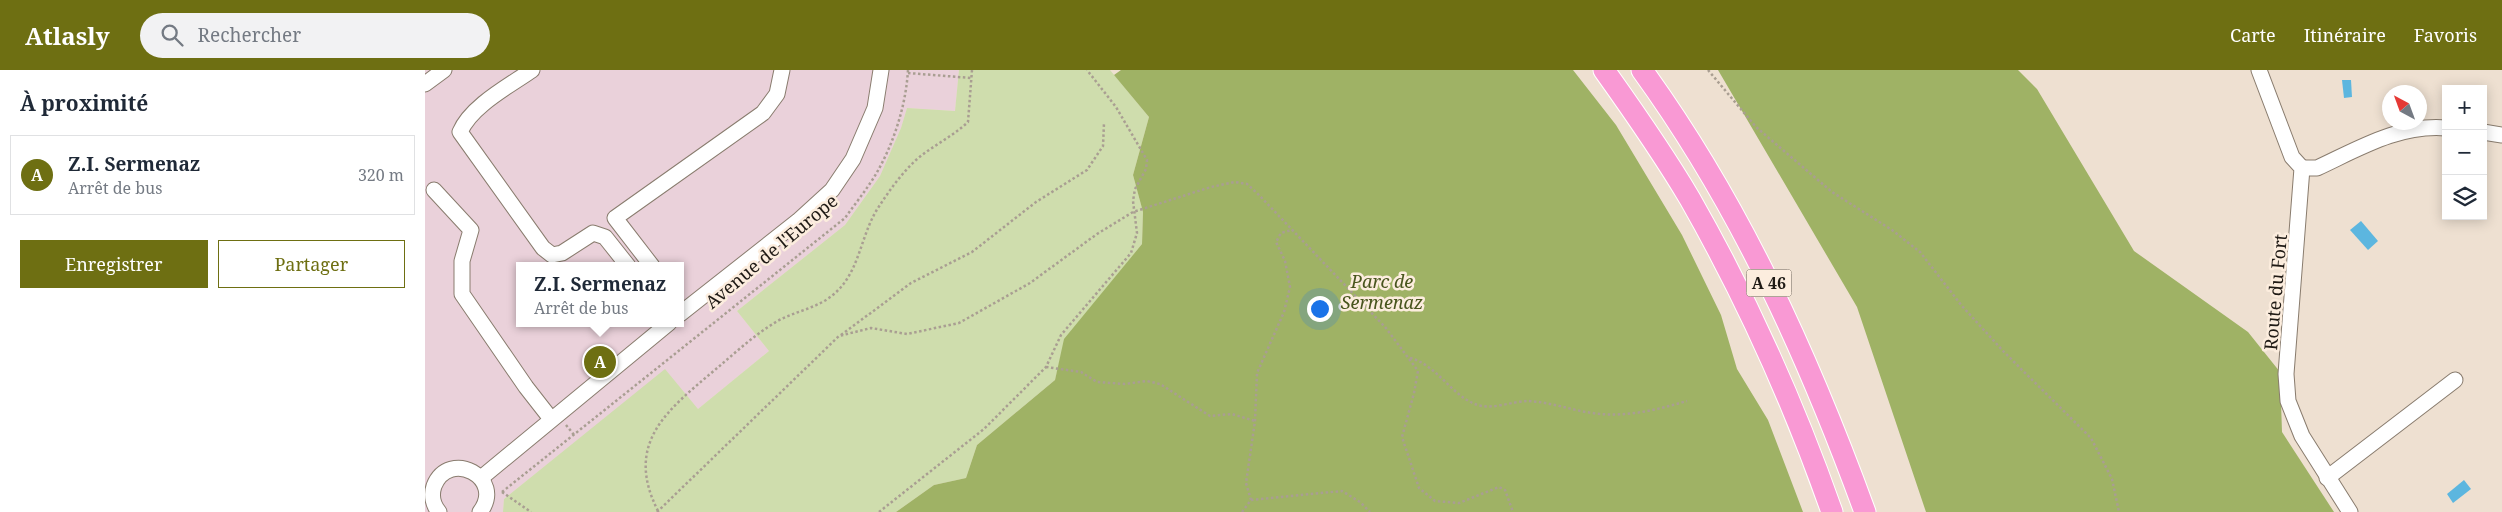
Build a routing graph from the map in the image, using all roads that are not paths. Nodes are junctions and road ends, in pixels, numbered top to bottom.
1 (444, 70) edge
2 (532, 70) edge
3 (783, 70) edge
4 (881, 70) edge
5 (1604, 70) edge
6 (1642, 70) edge
7 (2259, 70) edge
8 (425, 84) edge
9 (2442, 128) edge
10 (2487, 133) edge
11 (2502, 135) edge
12 (2302, 168) junction
13 (434, 190) dead end
14 (625, 262) edge
15 (649, 262) edge
16 (684, 307) edge
17 (664, 327) edge
18 (2455, 380) dead end
19 (551, 419) junction
20 (481, 478) junction
21 (2327, 478) junction
22 (429, 487) edge
23 (482, 511) edge
24 (439, 512) edge
25 (1833, 512) edge
26 (1865, 512) edge
27 (2349, 512) edge

1 - 8 street
2 - 14 street
3 - 15 street
4 - 16 street, Avenue de l'Europe
5 - 25 highway, A 46
6 - 26 highway, A 46
7 - 12 street
9 - 12 street
10 - 11 street
12 - 21 street, Route du Fort
13 - 19 street
17 - 19 street
18 - 21 street
19 - 20 street
20 - 22 street
20 - 23 street
21 - 27 street, Route du Fort
22 - 24 street

